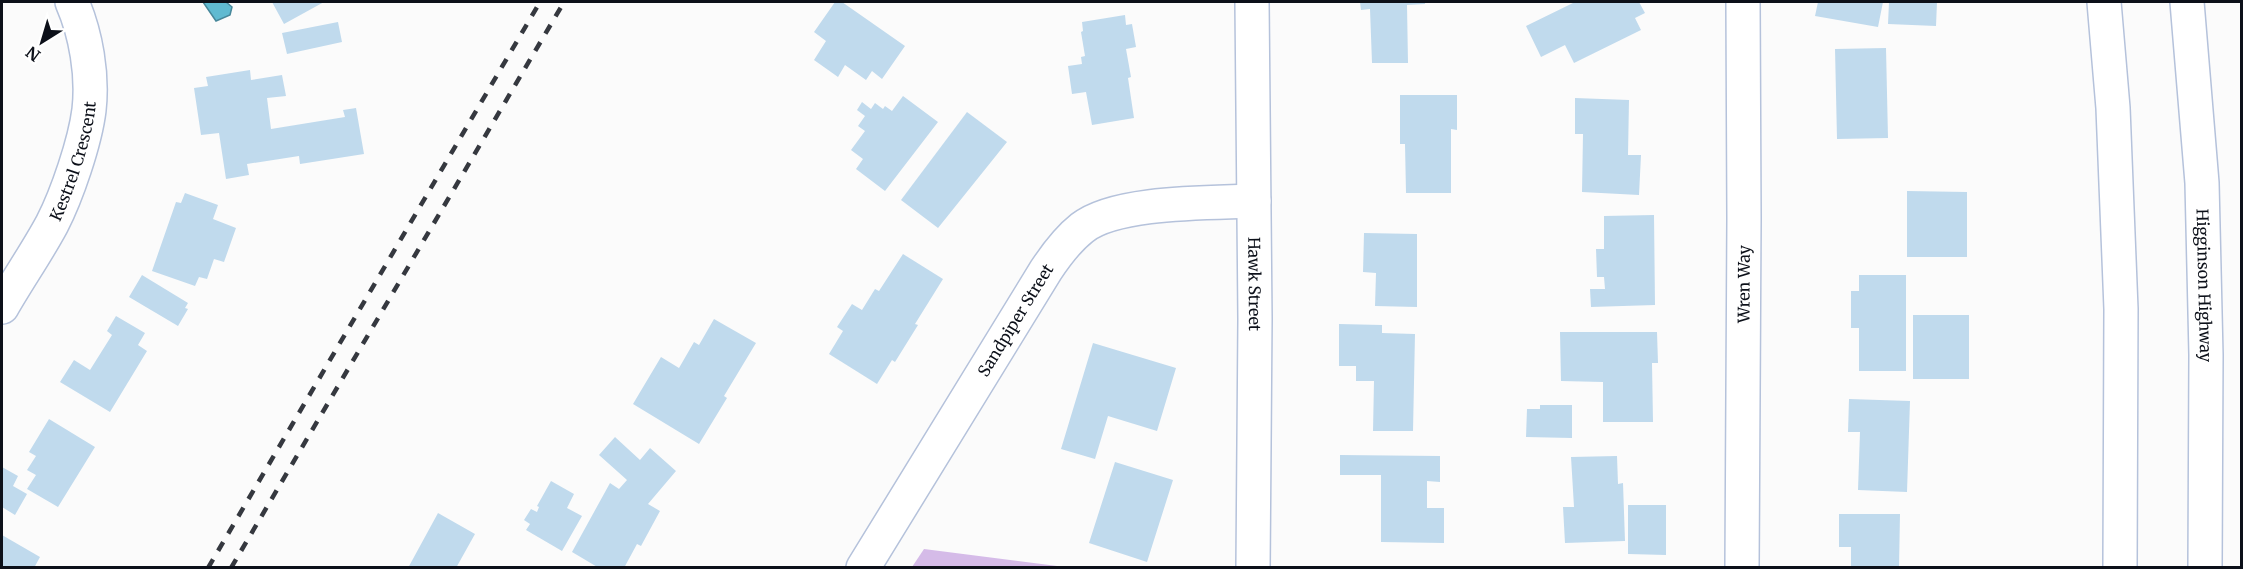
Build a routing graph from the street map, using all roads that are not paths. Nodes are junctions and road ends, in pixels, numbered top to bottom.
1 (72, 2) edge
2 (1252, 2) edge
3 (1743, 2) edge
4 (2104, 2) edge
5 (2187, 2) edge
6 (1254, 201) junction
7 (2, 306) edge
8 (863, 567) edge
9 (1253, 567) edge
10 (1742, 567) edge
11 (2120, 567) edge
12 (2205, 567) edge

1 - 7 main road, Kestrel Crescent
2 - 6 main road, Hawk Street
3 - 10 main road, Wren Way
4 - 11 main road
5 - 12 main road, Higginson Highway
6 - 8 main road, Sandpiper Street
6 - 9 main road, Hawk Street

